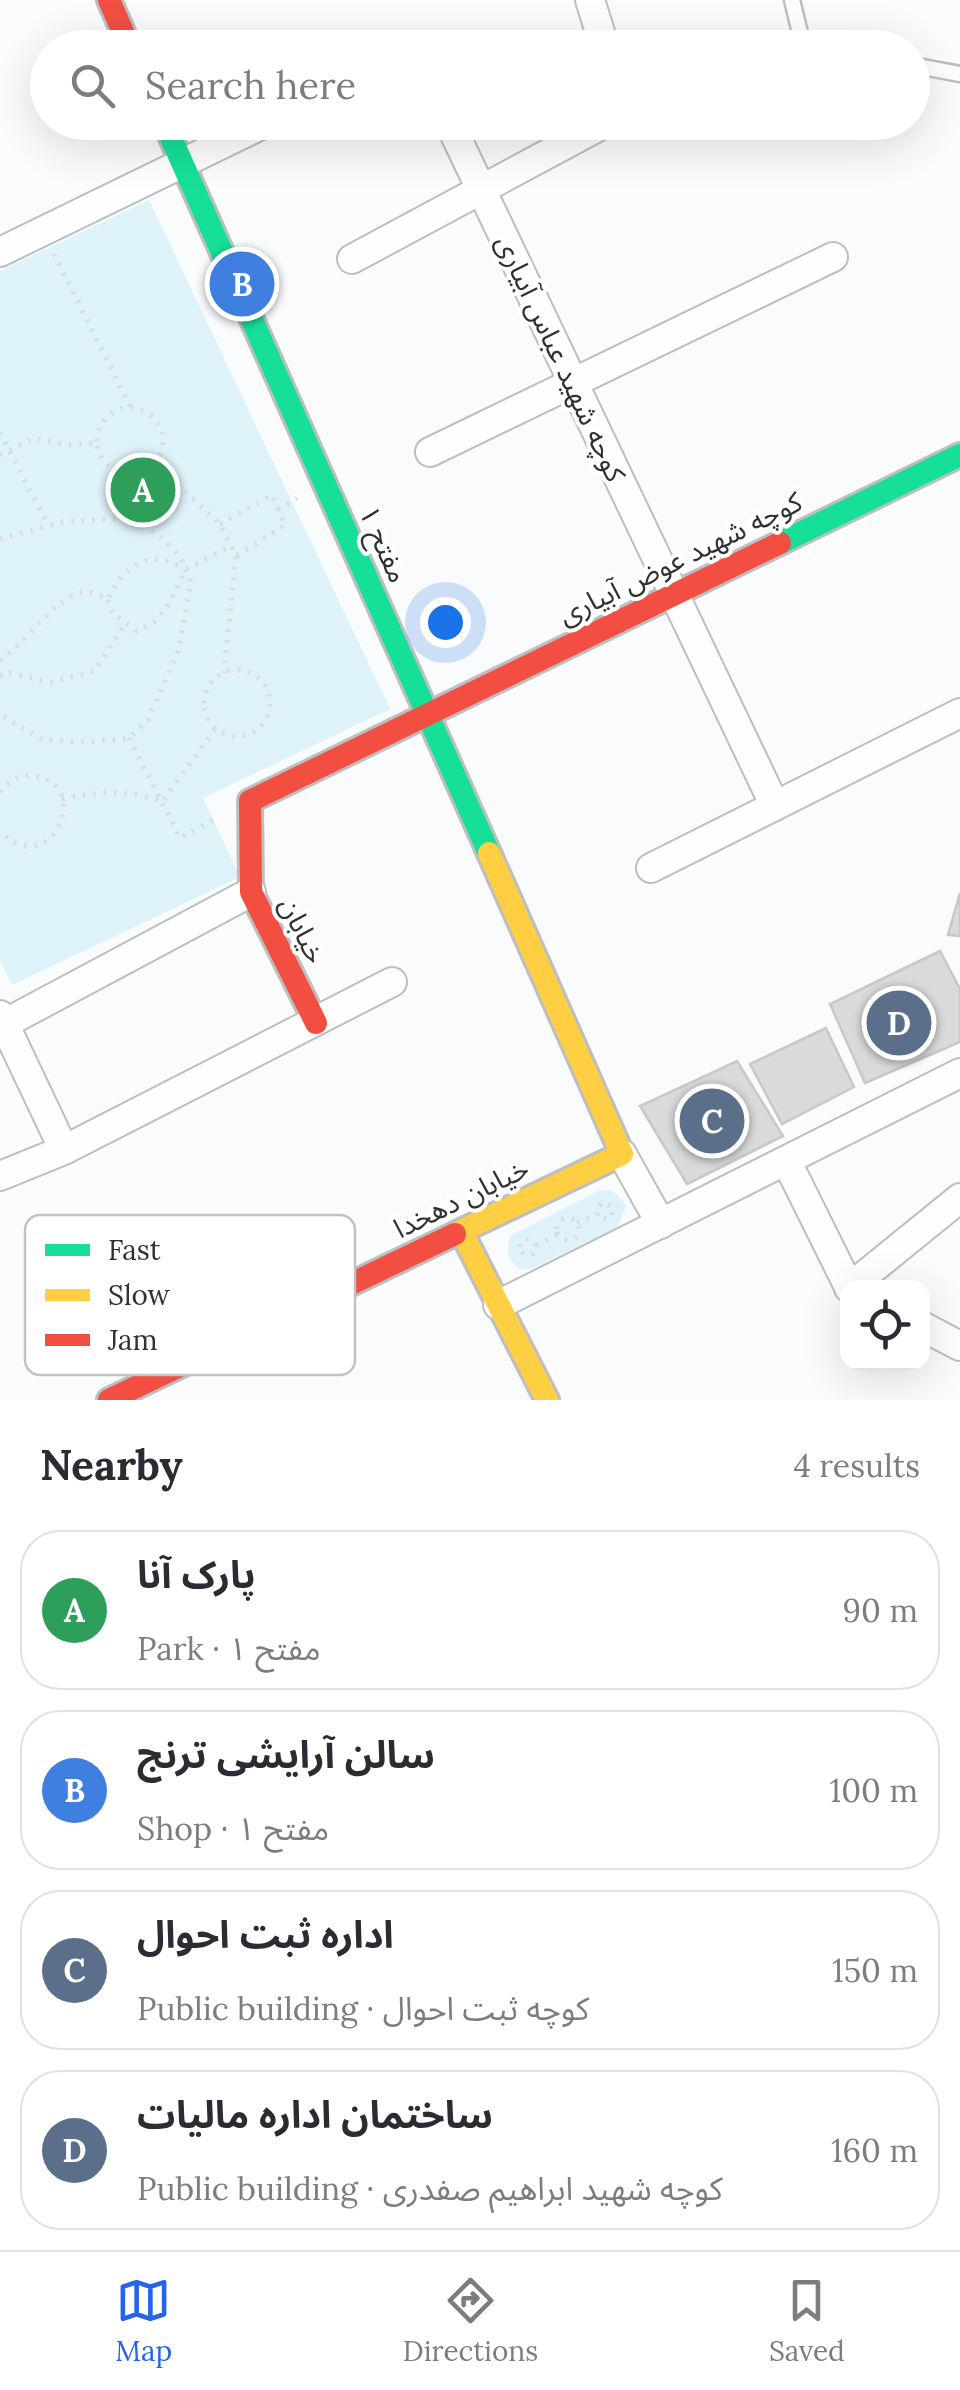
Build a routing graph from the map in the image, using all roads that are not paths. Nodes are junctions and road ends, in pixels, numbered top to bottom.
1 (109, 0) edge
2 (590, 0) edge
3 (792, 0) edge
4 (122, 30) edge
5 (599, 30) edge
6 (799, 30) edge
7 (930, 68) edge
8 (960, 74) edge
9 (172, 140) edge
10 (231, 140) edge
11 (457, 140) edge
12 (573, 140) edge
13 (182, 164) junction
14 (481, 190) junction
15 (0, 252) edge
16 (833, 257) dead end
17 (352, 258) dead end
18 (572, 383) junction
19 (430, 452) dead end
20 (960, 455) edge
21 (673, 594) junction
22 (960, 713) edge
23 (427, 714) junction
24 (250, 800) joint
25 (775, 806) junction
26 (650, 868) dead end
27 (251, 892) junction
28 (392, 982) dead end
29 (2, 1020) edge
30 (316, 1022) junction
31 (954, 1084) edge
32 (64, 1150) junction
33 (622, 1154) junction
34 (787, 1162) junction
35 (0, 1176) edge
36 (960, 1198) edge
37 (661, 1224) junction
38 (461, 1231) junction
39 (846, 1280) edge
40 (858, 1280) edge
41 (355, 1283) edge
42 (498, 1305) junction
43 (930, 1330) edge
44 (960, 1346) edge
45 (169, 1375) edge
46 (126, 1396) edge
47 (547, 1400) edge

1 - 4 street
2 - 5 street
3 - 6 lane
7 - 8 lane
9 - 13 street, مفتح ۱
10 - 13 street
11 - 14 street, کوچه شهید عباس آبیاری
12 - 14 street
13 - 15 street
13 - 23 street, مفتح ۱
14 - 17 street
14 - 18 street, کوچه شهید عباس آبیاری
16 - 18 street
18 - 19 street
18 - 21 street, کوچه شهید عباس آبیاری
20 - 21 street, کوچه شهید عوض آبیاری
21 - 23 street, کوچه شهید عوض آبیاری
21 - 25 street, کوچه شهید عباس آبیاری
22 - 25 street
23 - 24 street, کوچه شهید عوض آبیاری
23 - 33 street, مفتح ۱
24 - 27 street, خیابان
25 - 26 street
27 - 29 street
27 - 30 street, خیابان
28 - 30 street
29 - 32 street
30 - 32 street
31 - 34 street
32 - 35 street
33 - 37 street
33 - 38 street, خیابان دهخدا
34 - 37 street
34 - 39 street
36 - 40 street
37 - 42 street
38 - 41 street, خیابان دهخدا
38 - 42 street
42 - 47 street
43 - 44 street
45 - 46 street, خیابان دهخدا

